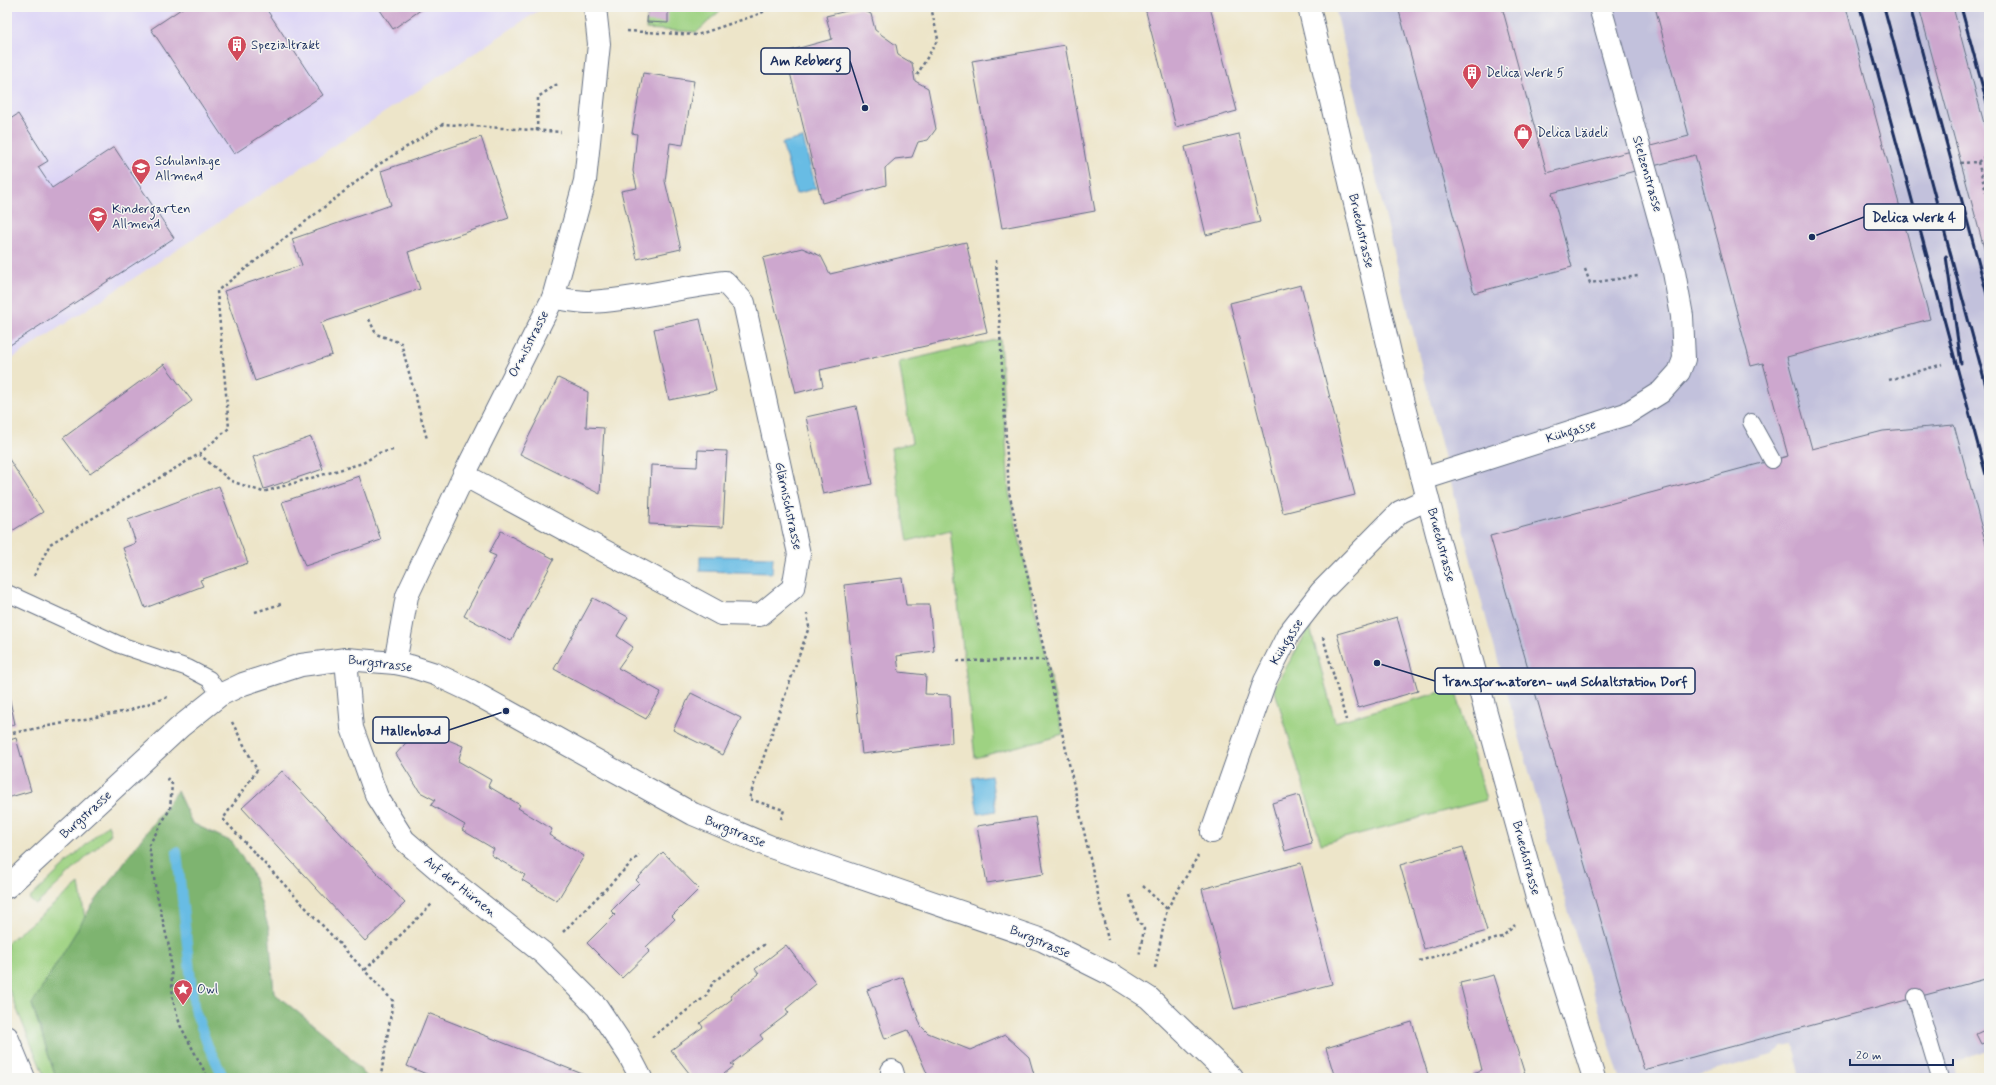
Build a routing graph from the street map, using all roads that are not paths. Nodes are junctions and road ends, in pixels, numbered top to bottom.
1 (595, 7) edge
2 (1309, 7) edge
3 (1600, 7) edge
4 (553, 298) junction
5 (1683, 344) joint
6 (1751, 422) dead end
7 (1772, 460) dead end
8 (464, 475) junction
9 (1423, 479) junction
10 (1428, 499) junction
11 (7, 593) edge
12 (346, 659) junction
13 (395, 663) junction
14 (220, 695) junction
15 (1212, 832) road end
16 (7, 887) edge
17 (1916, 997) dead end
18 (7, 1038) edge
19 (16, 1070) edge
20 (641, 1078) edge
21 (1232, 1078) edge
22 (1594, 1078) edge
23 (1940, 1078) edge

1 - 4 street, Ormisstrasse
2 - 9 street, Bruechstrasse
3 - 5 street, Stelzenstrasse
4 - 8 street, Ormisstrasse
4 - 8 street, Glärnischstrasse
5 - 9 street, Kühgasse
6 - 7 lane
8 - 13 street, Ormisstrasse
9 - 10 street, Bruechstrasse
10 - 15 street, Kühgasse
10 - 22 street, Bruechstrasse
11 - 14 lane
12 - 13 street, Burgstrasse
12 - 14 street, Burgstrasse
12 - 20 street, Auf der Hürnen
13 - 21 street, Burgstrasse
14 - 16 street, Burgstrasse
17 - 23 lane
18 - 19 street

